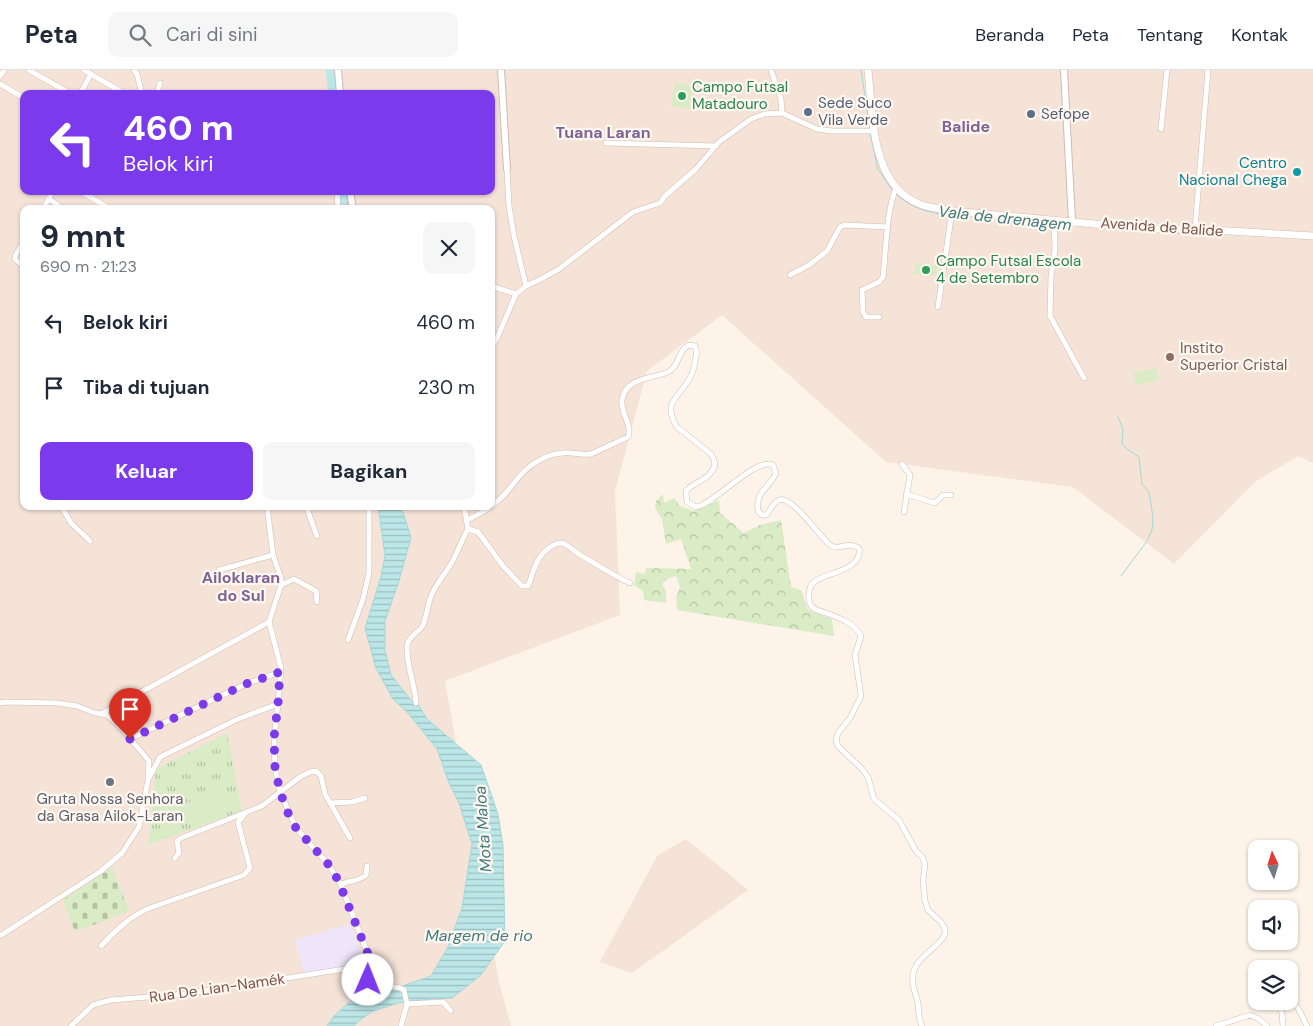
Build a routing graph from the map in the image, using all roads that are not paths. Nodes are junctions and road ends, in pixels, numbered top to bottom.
1 (4, 70) edge
2 (29, 70) edge
3 (84, 70) edge
4 (134, 70) edge
5 (338, 70) edge
6 (501, 70) edge
7 (771, 70) edge
8 (868, 70) edge
9 (1064, 70) edge
10 (1167, 70) edge
11 (1208, 70) edge
12 (91, 74) junction
13 (0, 76) edge
14 (160, 83) dead end
15 (0, 84) edge
16 (113, 88) joint
17 (64, 90) edge
18 (82, 90) edge
19 (117, 90) edge
20 (141, 90) edge
21 (158, 90) edge
22 (340, 90) edge
23 (20, 96) edge
24 (782, 113) junction
25 (1161, 129) dead end
26 (875, 131) junction
27 (606, 143) dead end
28 (716, 146) junction
29 (507, 169) joint
30 (896, 188) junction
31 (51, 195) edge
32 (87, 195) edge
33 (49, 199) junction
34 (45, 205) edge
35 (58, 205) edge
36 (104, 205) edge
37 (952, 211) junction
38 (1072, 221) junction
39 (1054, 222) junction
40 (888, 227) junction
41 (1195, 230) junction
42 (1313, 236) edge
43 (20, 248) edge
44 (20, 264) edge
45 (790, 275) dead end
46 (526, 286) junction
47 (495, 287) edge
48 (516, 294) junction
49 (938, 307) dead end
50 (879, 317) dead end
51 (495, 341) edge
52 (1084, 378) dead end
53 (902, 464) dead end
54 (906, 494) junction
55 (951, 495) dead end
56 (495, 503) edge
57 (63, 510) edge
58 (267, 510) edge
59 (307, 510) edge
60 (369, 510) edge
61 (464, 510) edge
62 (487, 510) edge
63 (904, 512) dead end
64 (467, 520) junction
65 (468, 529) junction
66 (317, 536) dead end
67 (90, 541) dead end
68 (273, 555) junction
69 (219, 570) dead end
70 (630, 583) dead end
71 (281, 585) junction
72 (317, 602) dead end
73 (269, 622) junction
74 (348, 640) dead end
75 (280, 672) junction
76 (0, 703) edge
77 (416, 703) dead end
78 (278, 704) junction
79 (102, 714) junction
80 (130, 739) junction
81 (148, 780) junction
82 (280, 792) junction
83 (364, 798) dead end
84 (330, 803) junction
85 (248, 812) junction
86 (350, 838) dead end
87 (175, 858) dead end
88 (367, 866) dead end
89 (340, 885) junction
90 (0, 936) edge
91 (101, 946) dead end
92 (370, 965) junction
93 (408, 1004) junction
94 (1298, 1008) edge
95 (1281, 1010) edge
96 (451, 1011) dead end
97 (71, 1026) edge
98 (401, 1026) edge
99 (922, 1026) edge
100 (1216, 1026) edge
101 (1267, 1026) edge
102 (1283, 1026) edge
103 (1307, 1026) edge

1 - 13 street
2 - 17 street
3 - 12 street
4 - 20 street
5 - 22 street
6 - 29 street
7 - 24 street
8 - 26 main road
9 - 38 street
10 - 25 street
11 - 41 street
12 - 16 street
12 - 18 street
14 - 21 street
15 - 23 street
16 - 19 street
24 - 26 street
24 - 28 street
26 - 30 main road
27 - 28 street
28 - 46 street
29 - 46 street
30 - 37 main road, Avenida de Balide
30 - 40 street
31 - 33 street
32 - 36 street
33 - 34 street
33 - 35 street
37 - 39 main road, Avenida de Balide
37 - 49 street
38 - 39 main road, Avenida de Balide
38 - 41 main road, Avenida de Balide
39 - 52 street
40 - 45 street
40 - 50 street
41 - 42 main road, Avenida de Balide
43 - 44 street
46 - 48 street
47 - 48 street
48 - 51 street
53 - 54 street
54 - 55 street
54 - 63 street
56 - 99 street
57 - 67 street
58 - 68 street
59 - 66 street
60 - 74 street
61 - 64 street
62 - 64 street
64 - 65 street
65 - 70 street
65 - 77 street
68 - 69 street
68 - 71 street
71 - 72 street
71 - 73 street
73 - 75 street
73 - 79 street
75 - 78 street
75 - 80 street
76 - 79 street
78 - 81 street
78 - 82 street
79 - 80 street
80 - 81 street
81 - 90 street
82 - 84 street
82 - 85 street
82 - 89 street
83 - 84 street
84 - 86 street
85 - 87 street
85 - 91 street
88 - 89 street
89 - 92 street
92 - 93 street
92 - 97 street, Rua De Lian-Namék
93 - 96 street
93 - 98 street
94 - 103 street
95 - 102 street
100 - 101 street

